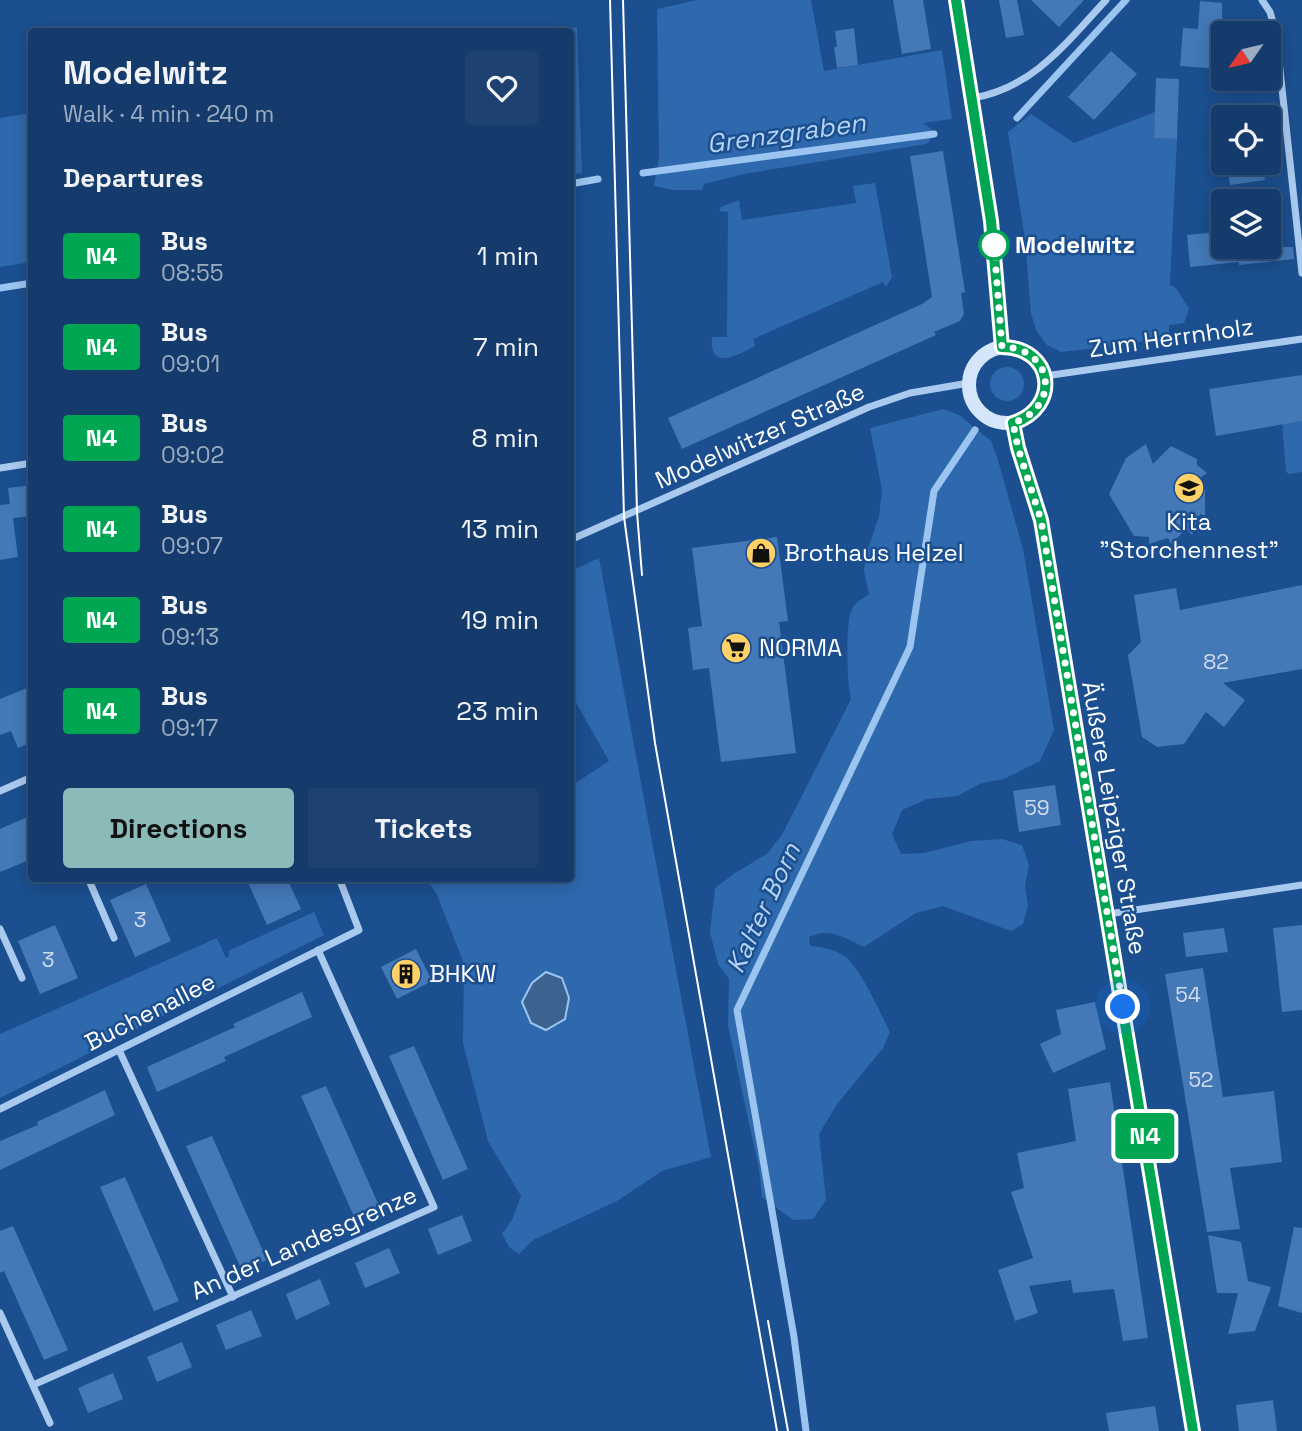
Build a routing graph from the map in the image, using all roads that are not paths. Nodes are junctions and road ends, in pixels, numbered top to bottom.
1 (956, 0) edge
2 (1106, 0) edge
3 (1262, 0) edge
4 (973, 98) junction
5 (1302, 273) edge
6 (1302, 339) edge
7 (1002, 347) junction
8 (1045, 376) junction
9 (969, 383) junction
10 (1013, 423) junction
11 (28, 464) edge
12 (0, 468) edge
13 (574, 538) edge
14 (28, 779) edge
15 (0, 791) edge
16 (90, 882) edge
17 (341, 882) edge
18 (1302, 885) edge
19 (1108, 914) junction
20 (0, 929) edge
21 (114, 938) dead end
22 (318, 950) junction
23 (22, 978) dead end
24 (119, 1050) junction
25 (0, 1109) edge
26 (233, 1297) junction
27 (0, 1312) edge
28 (33, 1385) junction
29 (50, 1423) dead end
30 (1193, 1431) edge

1 - 4 street
2 - 4 street
3 - 5 street
4 - 7 street
6 - 8 street, Zum Herrnholz
7 - 8 street
7 - 9 street
8 - 10 street
9 - 10 street
9 - 13 street, Modelwitzer Straße
10 - 19 street, Äußere Leipziger Straße
11 - 12 street
14 - 15 street
16 - 21 street
17 - 22 street
18 - 19 street
19 - 30 street, Äußere Leipziger Straße
20 - 23 street
22 - 24 street, Buchenallee
22 - 26 street, An der Landesgrenze
24 - 25 street, Buchenallee
24 - 26 street
26 - 28 street, An der Landesgrenze
27 - 28 street
28 - 29 street

